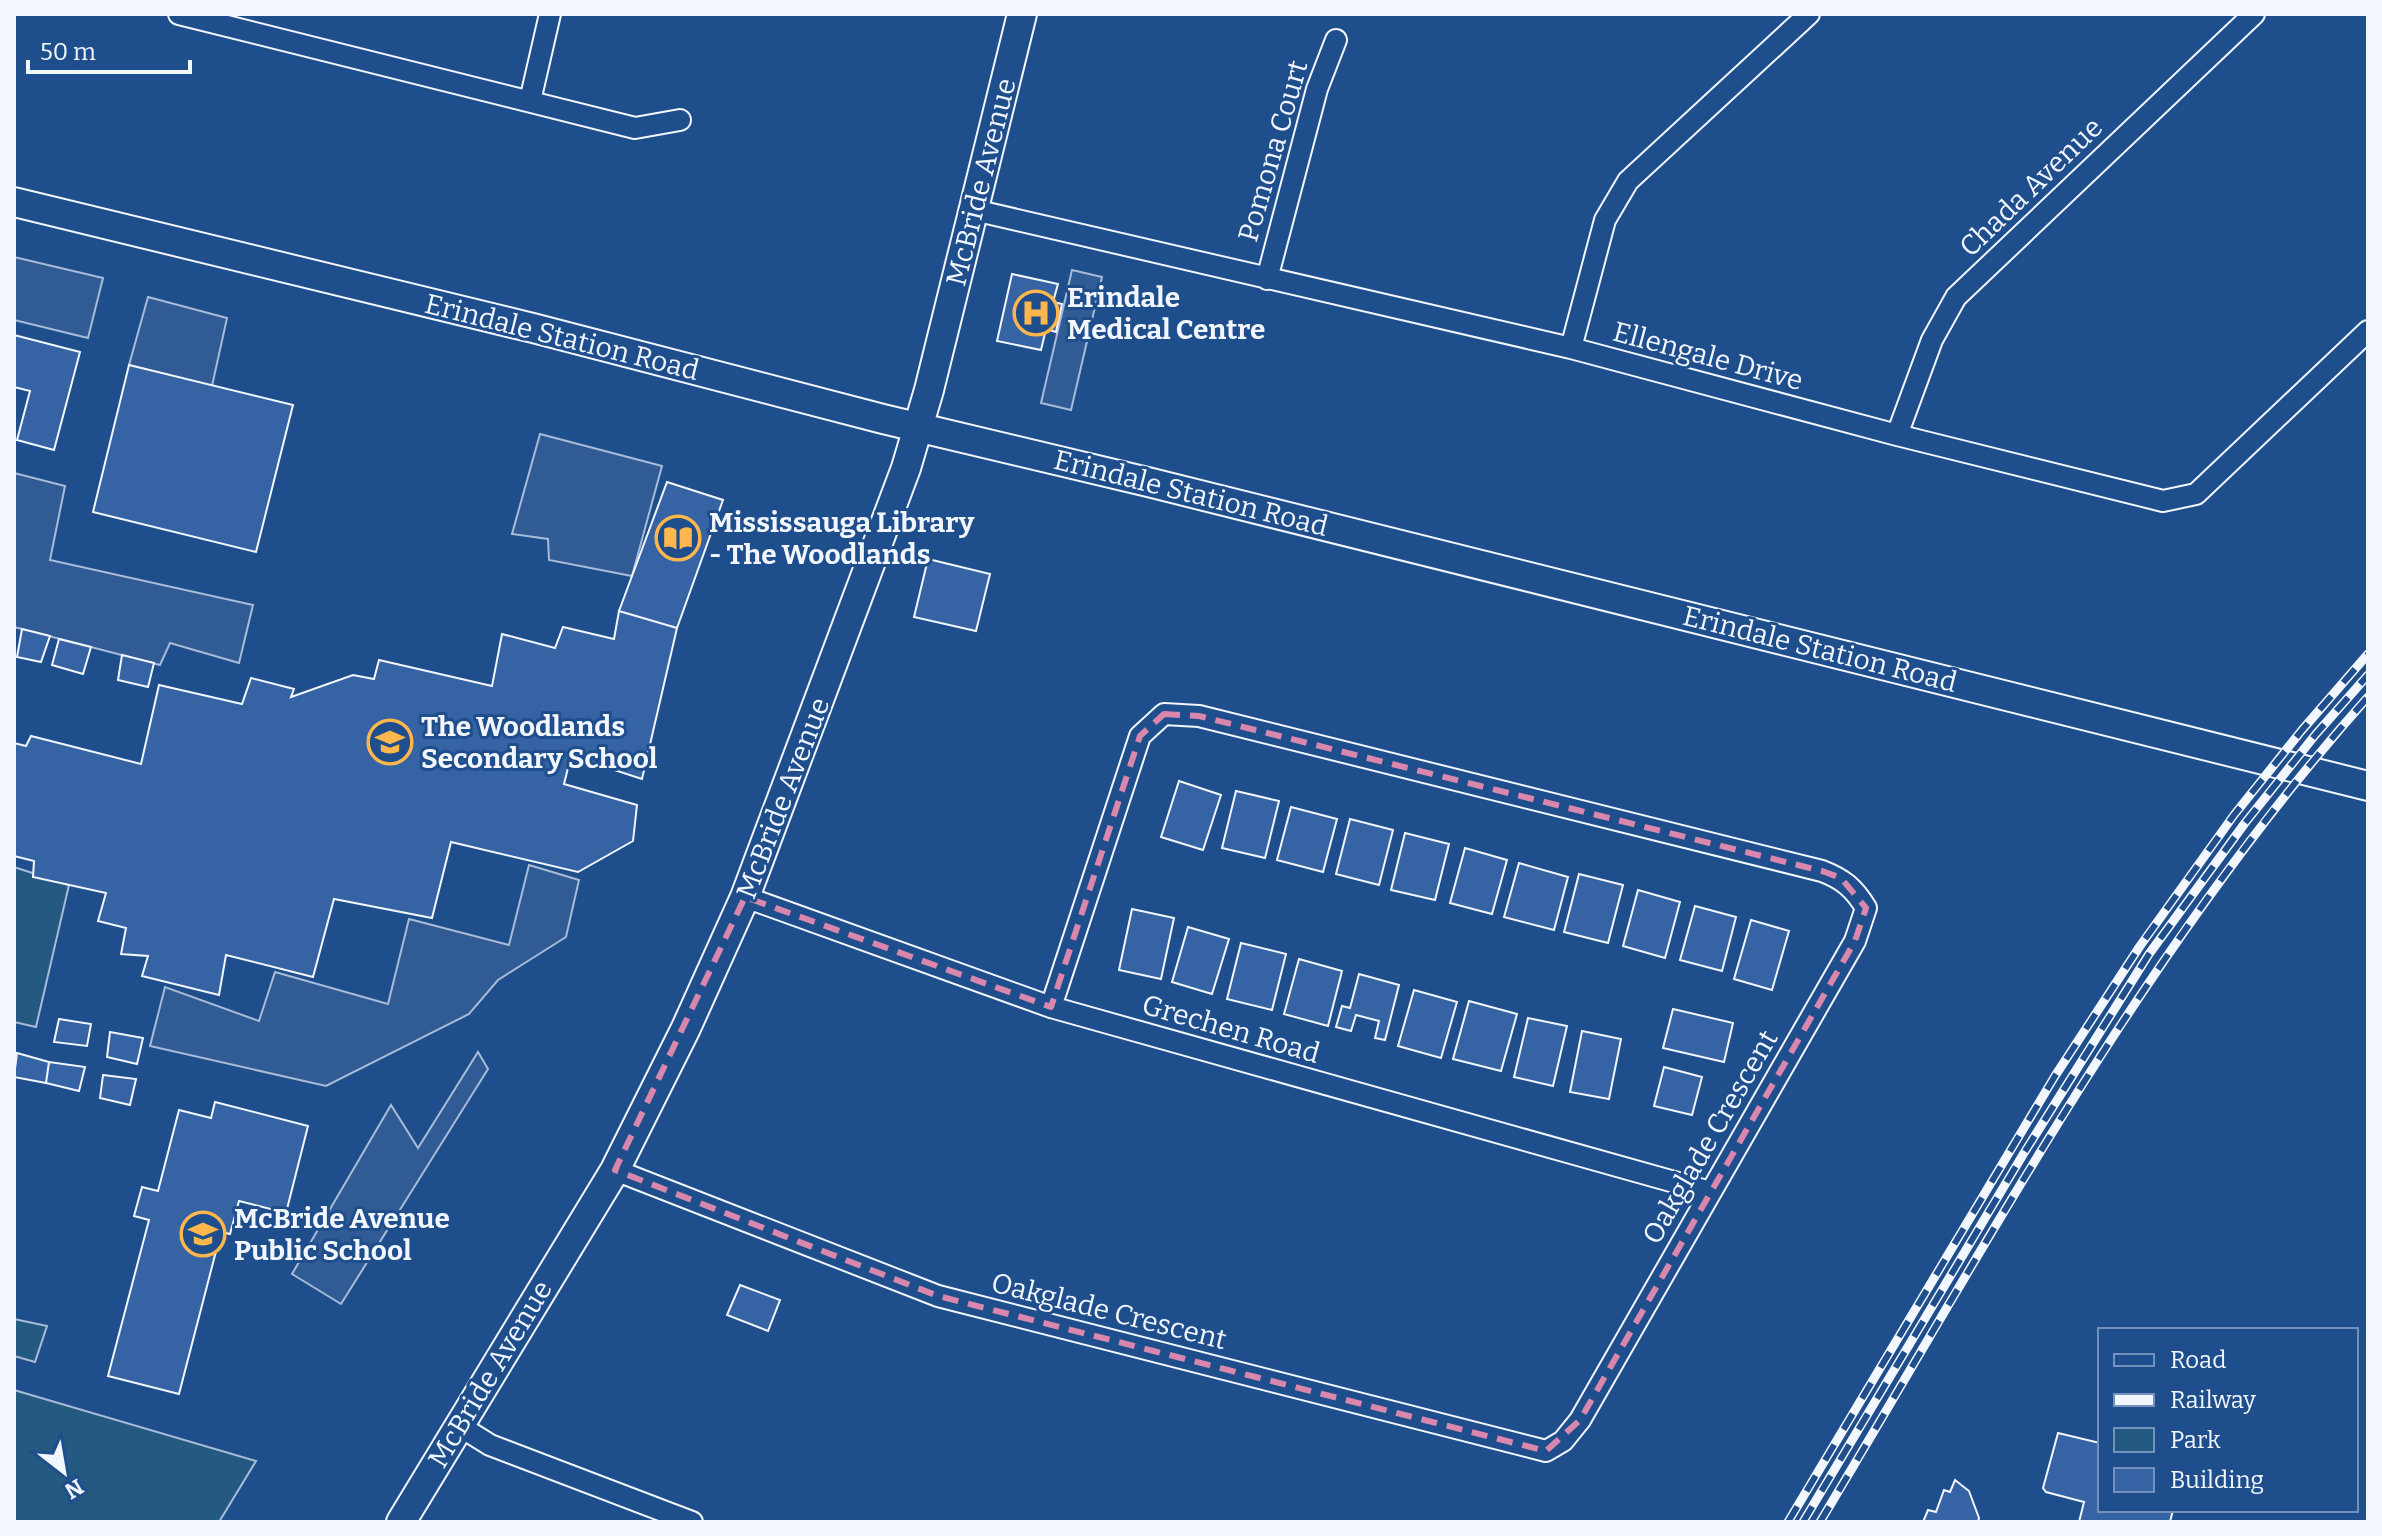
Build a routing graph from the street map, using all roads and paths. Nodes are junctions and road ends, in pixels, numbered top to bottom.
1 (179, 14) edge
2 (550, 14) edge
3 (1022, 14) edge
4 (1809, 14) edge
5 (2254, 14) edge
6 (1336, 40) dead end
7 (530, 101) junction
8 (680, 120) dead end
9 (14, 202) edge
10 (974, 210) junction
11 (1267, 279) junction
12 (2368, 331) edge
13 (1571, 348) junction
14 (917, 426) junction
15 (1897, 435) junction
16 (2368, 786) edge
17 (745, 897) junction
18 (1051, 1007) junction
19 (615, 1170) junction
20 (1710, 1192) junction
21 (458, 1425) junction
22 (401, 1522) edge
23 (692, 1522) edge

1 - 7 street
2 - 7 street
3 - 10 street, McBride Avenue
4 - 13 street
5 - 15 street, Chada Avenue
6 - 11 street, Pomona Court
7 - 8 street
9 - 14 street, Erindale Station Road
10 - 11 street, Ellengale Drive
10 - 14 street, McBride Avenue
11 - 13 street, Ellengale Drive
12 - 15 street, Ellengale Drive
13 - 15 street, Ellengale Drive
14 - 16 street, Erindale Station Road
14 - 17 street, McBride Avenue
17 - 18 street, Grechen Road
17 - 19 street, McBride Avenue
18 - 20 street, Grechen Road
18 - 20 street, Oakglade Crescent
19 - 20 street, Oakglade Crescent
19 - 21 street, McBride Avenue
21 - 22 street, McBride Avenue
21 - 23 street

